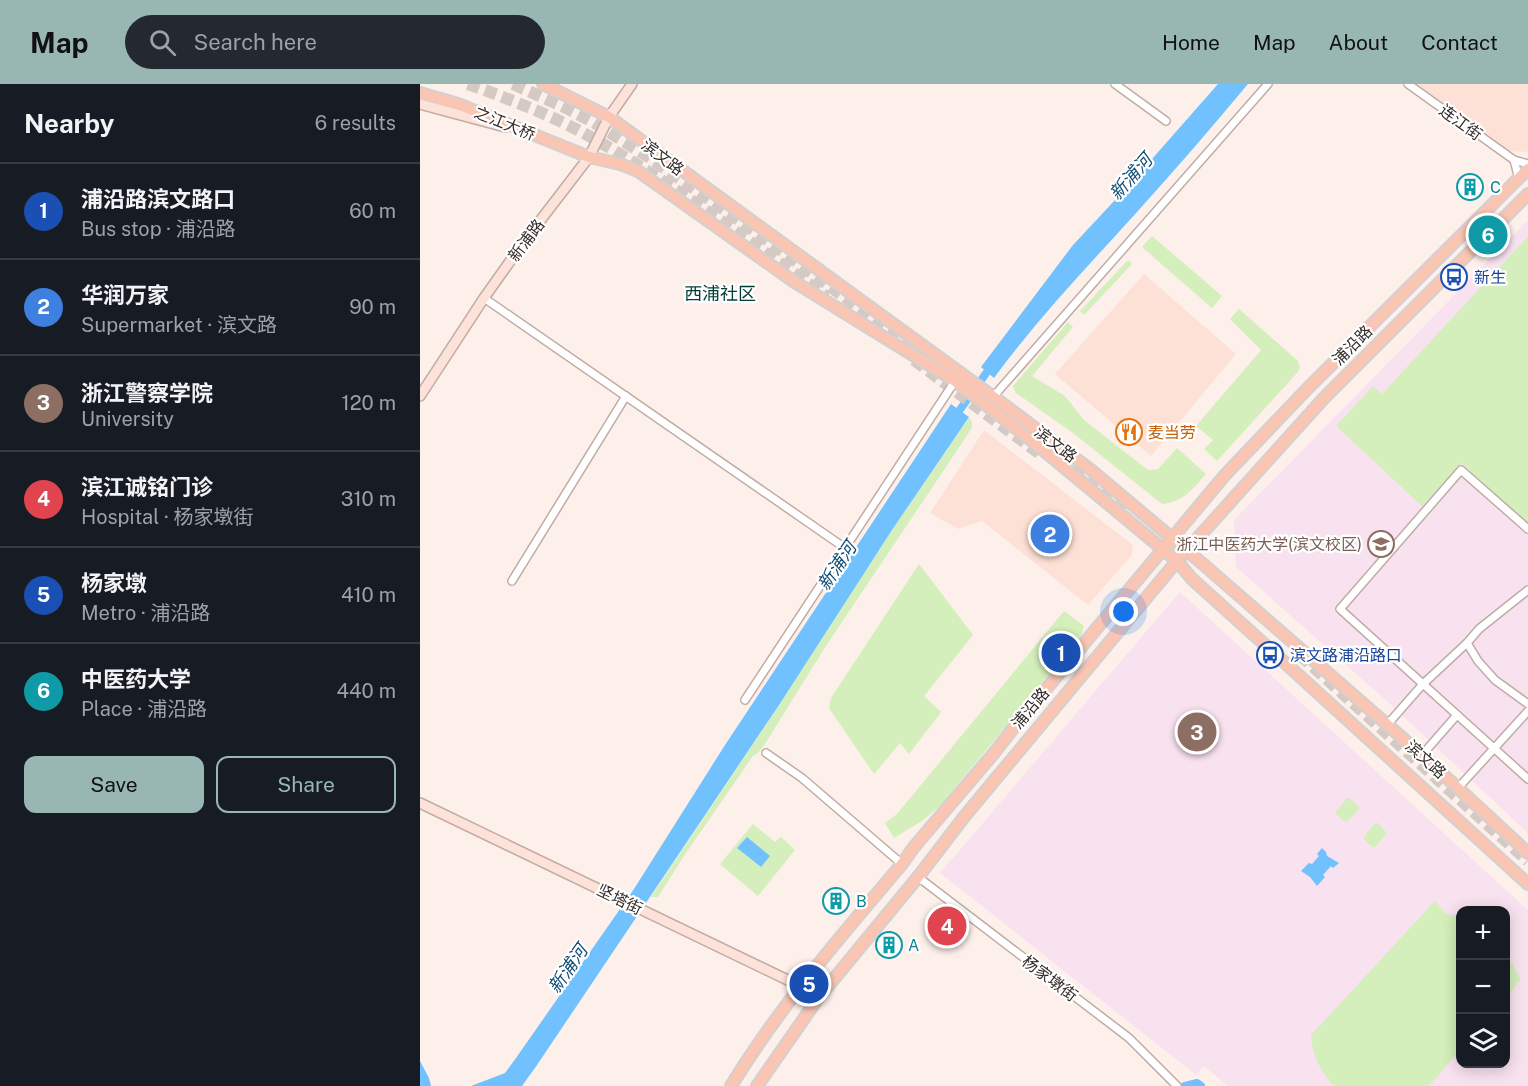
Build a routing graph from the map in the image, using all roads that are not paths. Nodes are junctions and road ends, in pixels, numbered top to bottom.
1 (544, 84) edge
2 (632, 84) edge
3 (1115, 84) edge
4 (1268, 84) edge
5 (1408, 84) edge
6 (420, 93) edge
7 (420, 104) edge
8 (609, 117) junction
9 (1166, 121) dead end
10 (540, 137) junction
11 (589, 157) junction
12 (1514, 160) junction
13 (1528, 164) edge
14 (1528, 169) edge
15 (1518, 179) junction
16 (1528, 194) edge
17 (484, 298) junction
18 (958, 378) junction
19 (420, 396) edge
20 (626, 396) junction
21 (992, 403) junction
22 (1528, 529) edge
23 (1172, 538) junction
24 (845, 548) junction
25 (1163, 549) junction
26 (1187, 551) junction
27 (1177, 561) junction
28 (512, 581) dead end
29 (1528, 590) edge
30 (1467, 643) junction
31 (1423, 684) junction
32 (745, 700) dead end
33 (1528, 704) edge
34 (1528, 711) edge
35 (1457, 715) junction
36 (1388, 725) junction
37 (1493, 748) junction
38 (766, 753) dead end
39 (1422, 755) junction
40 (1528, 779) edge
41 (1458, 788) junction
42 (420, 803) edge
43 (1528, 853) edge
44 (902, 864) junction
45 (918, 877) junction
46 (1528, 884) edge
47 (800, 986) junction
48 (819, 997) junction
49 (731, 1086) edge
50 (757, 1086) edge
51 (1177, 1086) edge

1 - 8 main road, 滨文路
2 - 8 street, 新浦路
3 - 9 street
4 - 21 street
5 - 12 street, 连江街
6 - 10 main road, 之江大桥
7 - 10 street
8 - 11 street, 新浦路
8 - 18 main road, 滨文路
10 - 11 main road, 之江大桥
11 - 17 street, 新浦路
11 - 18 main road, 滨文路
12 - 13 street, 连江街
12 - 15 street
14 - 15 main road, 浦沿路
15 - 23 main road, 浦沿路
16 - 26 main road, 浦沿路
17 - 19 street, 新浦路
17 - 20 street
18 - 21 main road, 滨文路
18 - 24 street
20 - 24 street
20 - 28 street
21 - 23 main road, 滨文路
21 - 25 main road, 滨文路
22 - 31 street
23 - 25 main road, 浦沿路
23 - 26 main road, 滨文路
24 - 32 street
25 - 27 main road, 滨文路
25 - 44 main road, 浦沿路
26 - 27 main road, 浦沿路
26 - 36 main road, 滨文路
27 - 45 main road, 浦沿路
27 - 46 main road, 滨文路
29 - 30 street
30 - 31 street
30 - 33 street
31 - 35 street
31 - 36 street
34 - 37 street
35 - 37 street
35 - 39 street
36 - 39 main road, 滨文路
37 - 40 street
37 - 41 street
38 - 44 street
39 - 41 main road, 滨文路
41 - 43 main road, 滨文路
42 - 47 street, 坚塔街
44 - 47 main road, 浦沿路
45 - 48 main road, 浦沿路
45 - 51 street, 杨家墩街
47 - 48 street, 坚塔街
47 - 49 main road, 浦沿路
48 - 50 main road, 浦沿路

